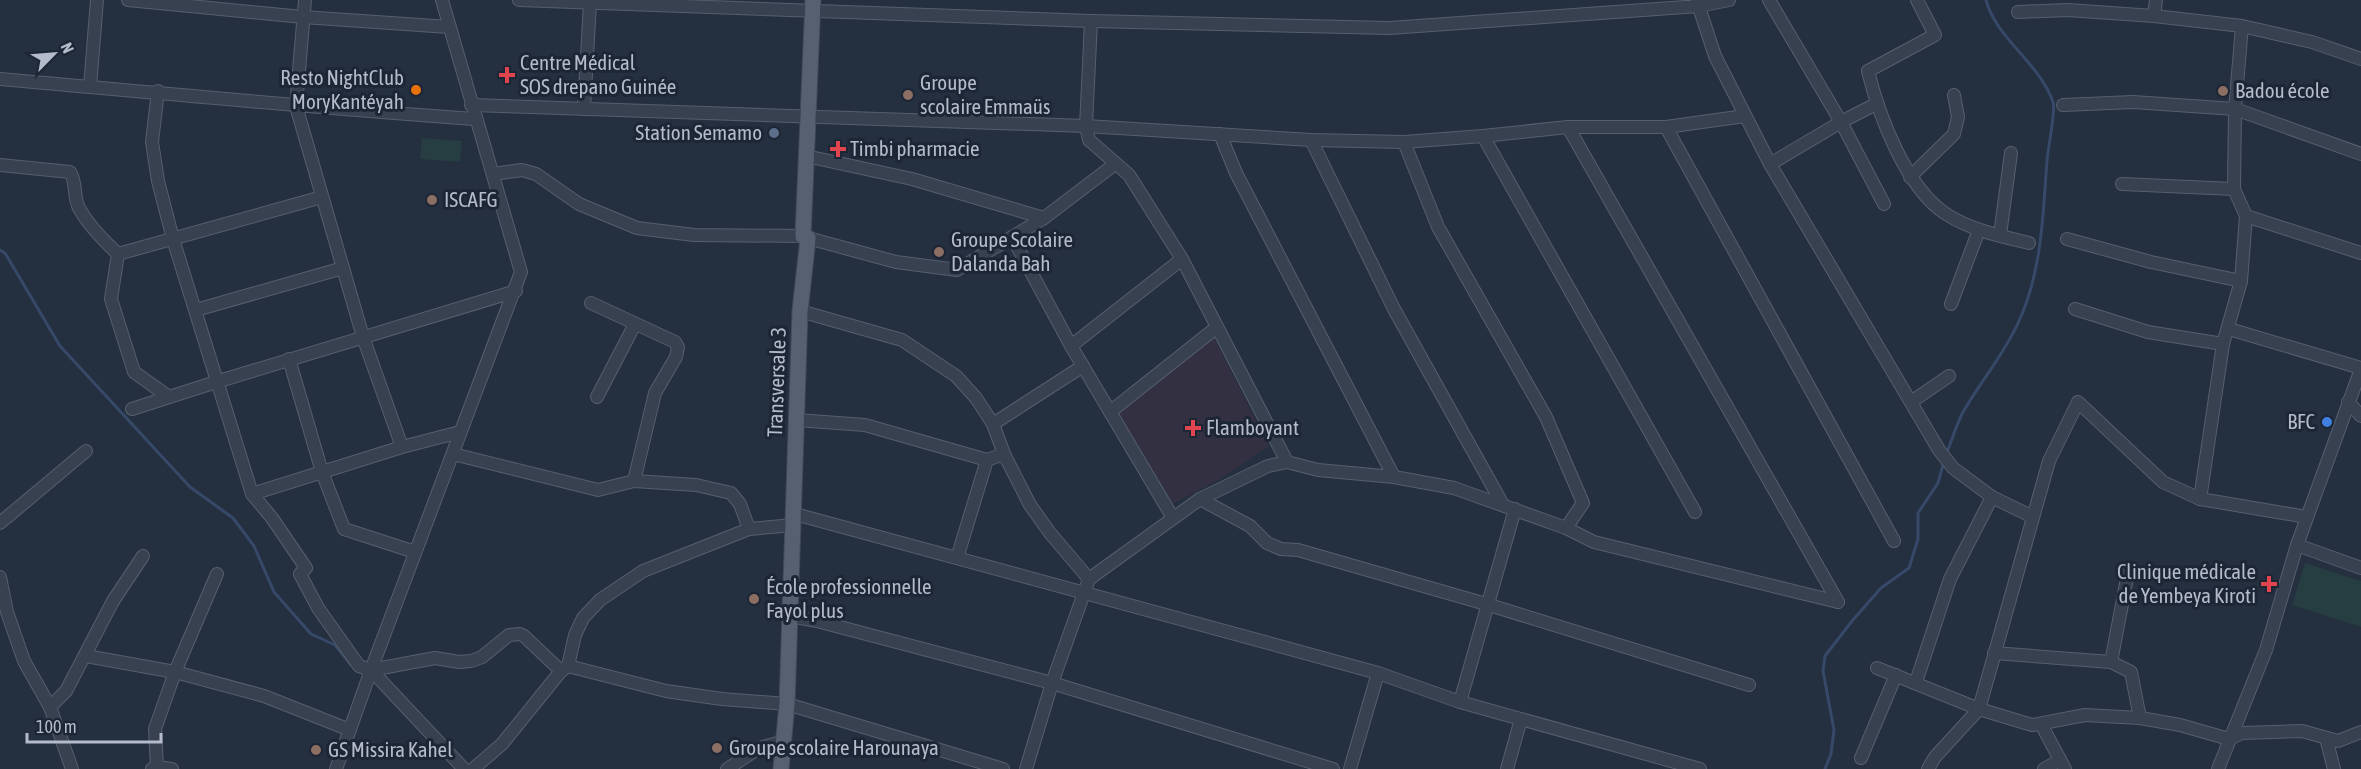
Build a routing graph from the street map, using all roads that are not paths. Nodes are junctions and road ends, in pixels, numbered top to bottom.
1 (97, 0) edge
2 (128, 0) edge
3 (305, 0) edge
4 (442, 0) edge
5 (519, 0) edge
6 (1729, 0) edge
7 (1769, 0) edge
8 (1917, 0) edge
9 (2156, 0) edge
10 (590, 3) junction
11 (1698, 3) edge
12 (813, 5) edge
13 (2068, 5) edge
14 (2018, 12) dead end
15 (2154, 16) junction
16 (303, 17) junction
17 (1091, 21) junction
18 (2242, 26) junction
19 (449, 27) junction
20 (2361, 59) edge
21 (0, 79) edge
22 (90, 87) junction
23 (158, 92) junction
24 (1954, 94) dead end
25 (1876, 104) junction
26 (471, 105) junction
27 (2063, 105) dead end
28 (296, 106) junction
29 (584, 109) junction
30 (2235, 109) junction
31 (809, 115) junction
32 (1745, 116) junction
33 (475, 119) junction
34 (1840, 122) junction
35 (1086, 126) junction
36 (1568, 127) junction
37 (1666, 127) junction
38 (1220, 134) junction
39 (1483, 136) junction
40 (1311, 140) junction
41 (1404, 141) junction
42 (2011, 153) dead end
43 (2361, 154) edge
44 (806, 156) junction
45 (1115, 164) junction
46 (1770, 164) junction
47 (0, 165) edge
48 (493, 174) junction
49 (1911, 177) junction
50 (2122, 184) dead end
51 (2234, 189) junction
52 (322, 197) junction
53 (1884, 204) dead end
54 (2246, 216) junction
55 (1044, 218) junction
56 (1979, 230) junction
57 (2000, 235) junction
58 (805, 237) junction
59 (1012, 237) junction
60 (173, 239) junction
61 (2067, 240) dead end
62 (2029, 243) dead end
63 (2361, 253) edge
64 (118, 254) junction
65 (1182, 259) junction
66 (342, 268) junction
67 (2241, 281) junction
68 (516, 291) junction
69 (591, 303) dead end
70 (1952, 304) dead end
71 (2075, 309) dead end
72 (196, 310) junction
73 (800, 312) junction
74 (635, 324) junction
75 (1217, 327) junction
76 (2229, 329) junction
77 (363, 337) junction
78 (2223, 344) junction
79 (1071, 346) junction
80 (289, 359) junction
81 (1083, 366) junction
82 (2361, 369) edge
83 (1949, 376) dead end
84 (216, 382) junction
85 (597, 396) dead end
86 (169, 397) junction
87 (1911, 402) junction
88 (2348, 402) junction
89 (132, 409) dead end
90 (1110, 412) junction
91 (2361, 416) edge
92 (797, 420) junction
93 (993, 424) junction
94 (460, 432) junction
95 (402, 447) junction
96 (86, 451) dead end
97 (453, 454) junction
98 (1004, 454) junction
99 (987, 460) junction
100 (1287, 462) junction
101 (322, 472) junction
102 (1394, 477) junction
103 (634, 481) junction
104 (252, 494) junction
105 (1992, 498) junction
106 (1200, 499) junction
107 (2199, 499) junction
108 (1509, 507) junction
109 (1695, 512) dead end
110 (2033, 517) junction
111 (2307, 517) junction
112 (1173, 518) junction
113 (794, 519) junction
114 (0, 523) edge
115 (1566, 528) junction
116 (748, 529) junction
117 (1894, 541) dead end
118 (2297, 545) junction
119 (415, 552) junction
120 (143, 556) dead end
121 (957, 558) junction
122 (2361, 568) edge
123 (2128, 573) dead end
124 (217, 574) dead end
125 (0, 577) edge
126 (1089, 579) junction
127 (1083, 591) junction
128 (1486, 604) junction
129 (790, 616) junction
130 (1994, 653) junction
131 (86, 656) junction
132 (2110, 662) junction
133 (565, 668) junction
134 (1877, 668) dead end
135 (371, 670) junction
136 (175, 672) junction
137 (1378, 674) junction
138 (1896, 675) junction
139 (1916, 682) junction
140 (1052, 683) junction
141 (1749, 685) dead end
142 (1460, 702) junction
143 (787, 704) junction
144 (50, 707) junction
145 (1979, 709) junction
146 (2140, 718) junction
147 (1521, 719) junction
148 (2041, 724) junction
149 (350, 730) junction
150 (2361, 732) edge
151 (2326, 738) junction
152 (2229, 739) junction
153 (785, 741) junction
154 (1862, 758) dead end
155 (2063, 765) edge
156 (154, 768) edge
157 (72, 769) edge
158 (172, 769) edge
159 (336, 769) edge
160 (464, 769) edge
161 (473, 769) edge
162 (727, 769) edge
163 (781, 769) edge
164 (1003, 769) edge
165 (1026, 769) edge
166 (1333, 769) edge
167 (1350, 769) edge
168 (1507, 769) edge
169 (1700, 769) edge
170 (1928, 769) edge
171 (2044, 769) edge
172 (2218, 769) edge
173 (2334, 769) edge

1 - 22 street
2 - 16 street
3 - 16 street
4 - 19 street
5 - 10 street
6 - 11 street
7 - 34 street
8 - 25 street
9 - 15 street
10 - 12 street
10 - 29 street
11 - 17 street
11 - 32 street
12 - 17 street
12 - 31 main road, Transversale 3
13 - 14 street
13 - 15 street
15 - 18 street
16 - 19 street
16 - 28 street
17 - 35 street
18 - 20 street
18 - 30 street
19 - 26 street
21 - 22 street
22 - 23 street
23 - 28 street
23 - 60 street
24 - 49 street
25 - 34 street
25 - 49 street
26 - 29 street
26 - 33 street
27 - 30 street
28 - 33 street
28 - 52 street
29 - 31 street
30 - 43 street
30 - 51 street
31 - 35 street
31 - 44 main road, Transversale 3
32 - 37 street
32 - 46 street
33 - 48 street
34 - 46 street
34 - 53 street
35 - 38 street
35 - 45 street
36 - 37 street
36 - 39 street
36 - 115 street
37 - 117 street
38 - 40 street
38 - 102 street
39 - 41 street
39 - 109 street
40 - 41 street
40 - 108 street
41 - 115 street
42 - 57 street
44 - 55 street
44 - 58 main road, Transversale 3
45 - 55 street
45 - 65 street
46 - 87 street
47 - 64 street
48 - 58 street
48 - 68 street
49 - 56 street
50 - 51 street
51 - 54 street
52 - 60 street
52 - 66 street
54 - 63 street
54 - 67 street
55 - 59 street
56 - 57 street
56 - 70 street
57 - 62 street
58 - 59 street
58 - 73 main road, Transversale 3
59 - 79 street
60 - 64 street
60 - 72 street
61 - 67 street
64 - 86 street
65 - 75 street
65 - 79 street
66 - 72 street
66 - 77 street
67 - 76 street
68 - 77 street
68 - 94 street
69 - 74 street
71 - 78 street
72 - 84 street
73 - 92 main road, Transversale 3
73 - 93 street
74 - 85 street
74 - 103 street
75 - 90 street
75 - 100 street
76 - 78 street
76 - 82 street
77 - 80 street
77 - 95 street
78 - 107 street
79 - 81 street
80 - 84 street
80 - 101 street
81 - 90 street
81 - 93 street
82 - 88 street
83 - 87 street
84 - 86 street
84 - 104 street
86 - 89 street
87 - 105 street
88 - 91 street
88 - 111 street
90 - 112 street
92 - 99 street
92 - 113 main road, Transversale 3
93 - 98 street
94 - 95 street
94 - 97 street
95 - 101 street
96 - 114 street
97 - 103 street
97 - 119 street
98 - 99 street
98 - 126 street
99 - 121 street
100 - 102 street
100 - 106 street
101 - 104 street
101 - 119 street
102 - 108 street
103 - 116 street
104 - 135 street
105 - 110 street
105 - 139 street
106 - 112 street
106 - 128 street
107 - 110 street
107 - 111 street
108 - 115 street
108 - 128 street
110 - 130 street
111 - 118 street
112 - 126 street
113 - 116 street
113 - 121 street
113 - 129 main road, Transversale 3
116 - 133 street
118 - 122 street
118 - 152 street
119 - 135 street
120 - 131 street
121 - 127 street
123 - 132 street
124 - 136 street
125 - 144 street
126 - 127 street
127 - 137 street
127 - 140 street
128 - 141 street
128 - 142 street
129 - 140 street
129 - 143 main road, Transversale 3
130 - 132 street
130 - 145 street
131 - 136 street
131 - 144 street
132 - 146 street
133 - 135 street
133 - 143 street
133 - 161 street
134 - 138 street
135 - 149 street
135 - 160 street
136 - 149 street
136 - 156 street
137 - 142 street
137 - 167 street
138 - 139 street
138 - 154 street
139 - 145 street
140 - 165 street
140 - 166 street
142 - 147 street
143 - 153 main road, Transversale 3
143 - 164 street
144 - 157 street
145 - 148 street
145 - 170 street
146 - 148 street
146 - 152 street
147 - 168 street
147 - 169 street
148 - 155 street
149 - 159 street
150 - 151 street
151 - 152 street
151 - 173 street
152 - 172 street
153 - 162 street
153 - 163 main road, Transversale 3
155 - 171 street
156 - 158 street

